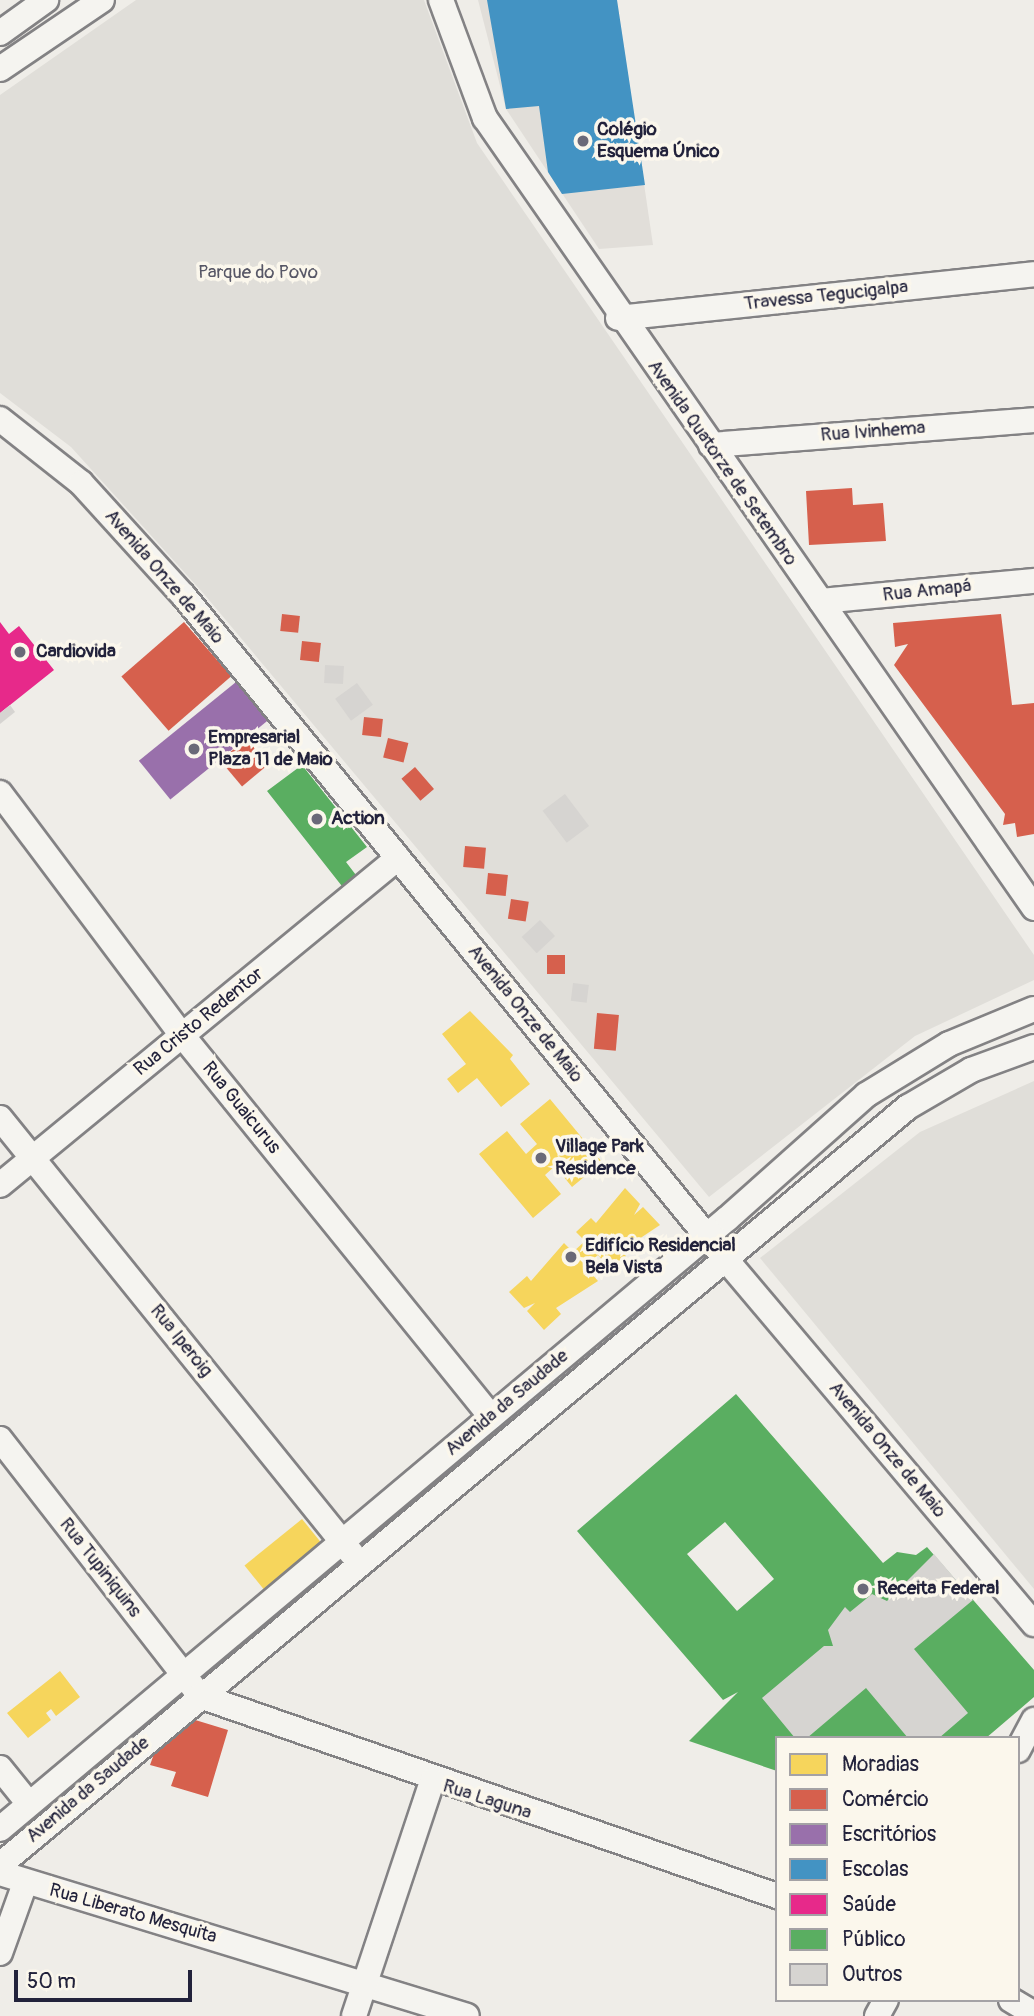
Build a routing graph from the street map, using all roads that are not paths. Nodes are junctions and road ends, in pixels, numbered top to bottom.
1 (46, 0) edge
2 (102, 0) edge
3 (441, 0) edge
4 (0, 33) edge
5 (0, 69) edge
6 (1034, 274) edge
7 (618, 318) junction
8 (0, 419) edge
9 (1034, 420) edge
10 (711, 445) junction
11 (1034, 580) edge
12 (821, 601) junction
13 (0, 793) edge
14 (398, 858) junction
15 (1034, 908) edge
16 (1034, 1009) edge
17 (182, 1035) junction
18 (1034, 1047) edge
19 (0, 1118) edge
20 (34, 1159) junction
21 (0, 1185) edge
22 (706, 1235) junction
23 (728, 1262) junction
24 (491, 1417) junction
25 (0, 1439) edge
26 (343, 1541) junction
27 (360, 1566) junction
28 (1034, 1624) edge
29 (183, 1674) junction
30 (200, 1696) junction
31 (1034, 1720) edge
32 (1020, 1745) edge
33 (0, 1768) edge
34 (432, 1782) junction
35 (29, 1804) junction
36 (0, 1829) edge
37 (0, 1865) edge
38 (0, 1873) edge
39 (25, 1883) junction
40 (775, 1895) edge
41 (0, 1954) edge
42 (365, 1982) junction
43 (1014, 2002) edge
44 (1034, 2014) edge
45 (354, 2016) edge
46 (467, 2016) edge

1 - 4 street
2 - 5 street
3 - 7 street, Avenida Quatorze de Setembro
6 - 7 street, Travessa Tegucigalpa
7 - 10 street, Avenida Quatorze de Setembro
8 - 14 street, Avenida Onze de Maio
9 - 10 street, Rua Ivinhema
10 - 12 street, Avenida Quatorze de Setembro
11 - 12 street, Rua Amapá
12 - 15 street, Avenida Quatorze de Setembro
13 - 17 street, Rua Guaicurus
14 - 17 street, Rua Cristo Redentor
14 - 22 street, Avenida Onze de Maio
16 - 22 street, Avenida da Saudade
17 - 20 street, Rua Cristo Redentor
17 - 24 street, Rua Guaicurus
18 - 23 street, Avenida da Saudade
19 - 20 street, Rua Iperoig
20 - 21 street, Rua Cristo Redentor
20 - 26 street, Rua Iperoig
22 - 23 street, Avenida Onze de Maio
22 - 24 street, Avenida da Saudade
23 - 27 street, Avenida da Saudade
23 - 28 street, Avenida Onze de Maio
24 - 26 street, Avenida da Saudade
25 - 29 street, Rua Tupiniquins
26 - 27 street, Rua Iperoig
26 - 29 street, Avenida da Saudade
27 - 30 street, Avenida da Saudade
29 - 30 street, Rua Tupiniquins
29 - 35 street, Avenida da Saudade
30 - 34 street, Rua Laguna
30 - 37 street, Avenida da Saudade
31 - 32 street
33 - 35 street
34 - 40 street, Rua Laguna
34 - 42 street
35 - 36 street, Avenida da Saudade
38 - 39 street, Rua Liberato Mesquita
39 - 41 street
39 - 42 street, Rua Liberato Mesquita
42 - 45 street
42 - 46 street, Rua Liberato Mesquita
43 - 44 street

